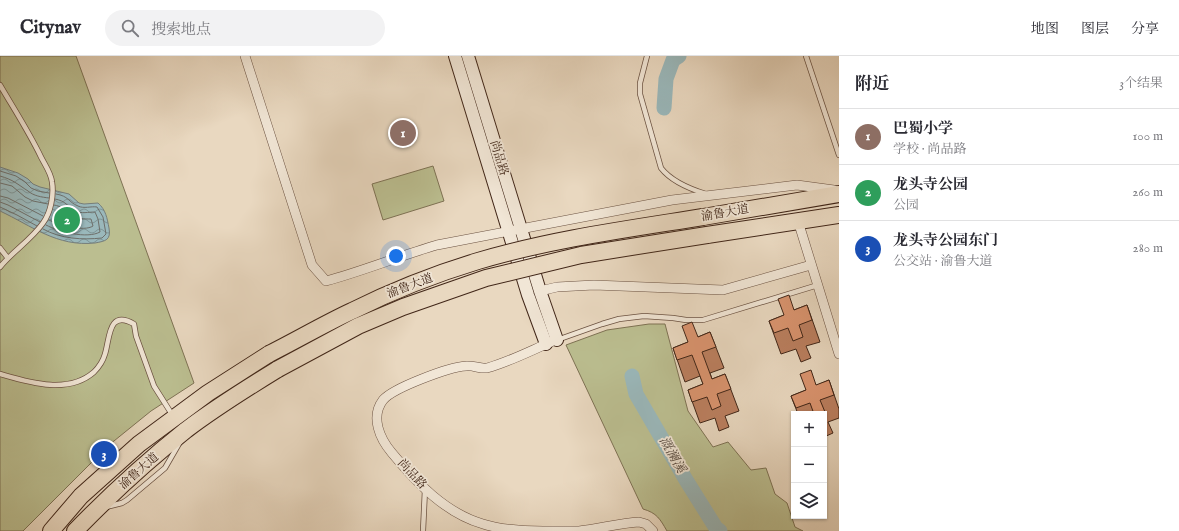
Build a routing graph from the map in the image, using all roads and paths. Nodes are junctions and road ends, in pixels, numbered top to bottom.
1 (245, 56) edge
2 (455, 56) edge
3 (647, 56) edge
4 (806, 56) edge
5 (470, 57) edge
6 (0, 85) edge
7 (839, 155) edge
8 (839, 191) edge
9 (839, 194) edge
10 (709, 195) junction
11 (839, 215) edge
12 (798, 221) junction
13 (521, 228) junction
14 (508, 230) junction
15 (0, 248) edge
16 (8, 257) junction
17 (811, 265) junction
18 (0, 267) edge
19 (818, 286) junction
20 (540, 291) junction
21 (551, 342) junction
22 (839, 354) edge
23 (0, 374) edge
24 (174, 417) junction
25 (425, 489) junction
26 (51, 531) edge
27 (75, 531) edge
28 (423, 531) edge
29 (653, 531) edge

1 - 14 street
2 - 14 main road, 尚品路
3 - 10 lane
4 - 7 lane
5 - 13 main road, 尚品路
6 - 16 lane
8 - 10 street
9 - 24 highway, 渝鲁大道, bridge
10 - 13 street
11 - 12 highway, 渝鲁大道
12 - 17 street
12 - 27 highway, 渝鲁大道, bridge
13 - 14 street
13 - 20 main road, 尚品路
14 - 21 main road, 尚品路
15 - 16 lane
16 - 18 lane
17 - 19 street
17 - 20 street
19 - 21 lane
19 - 22 street
20 - 21 main road, 尚品路
21 - 25 street, 尚品路
23 - 24 lane
24 - 26 highway, 渝鲁大道
25 - 28 lane
25 - 29 street, 尚品路

